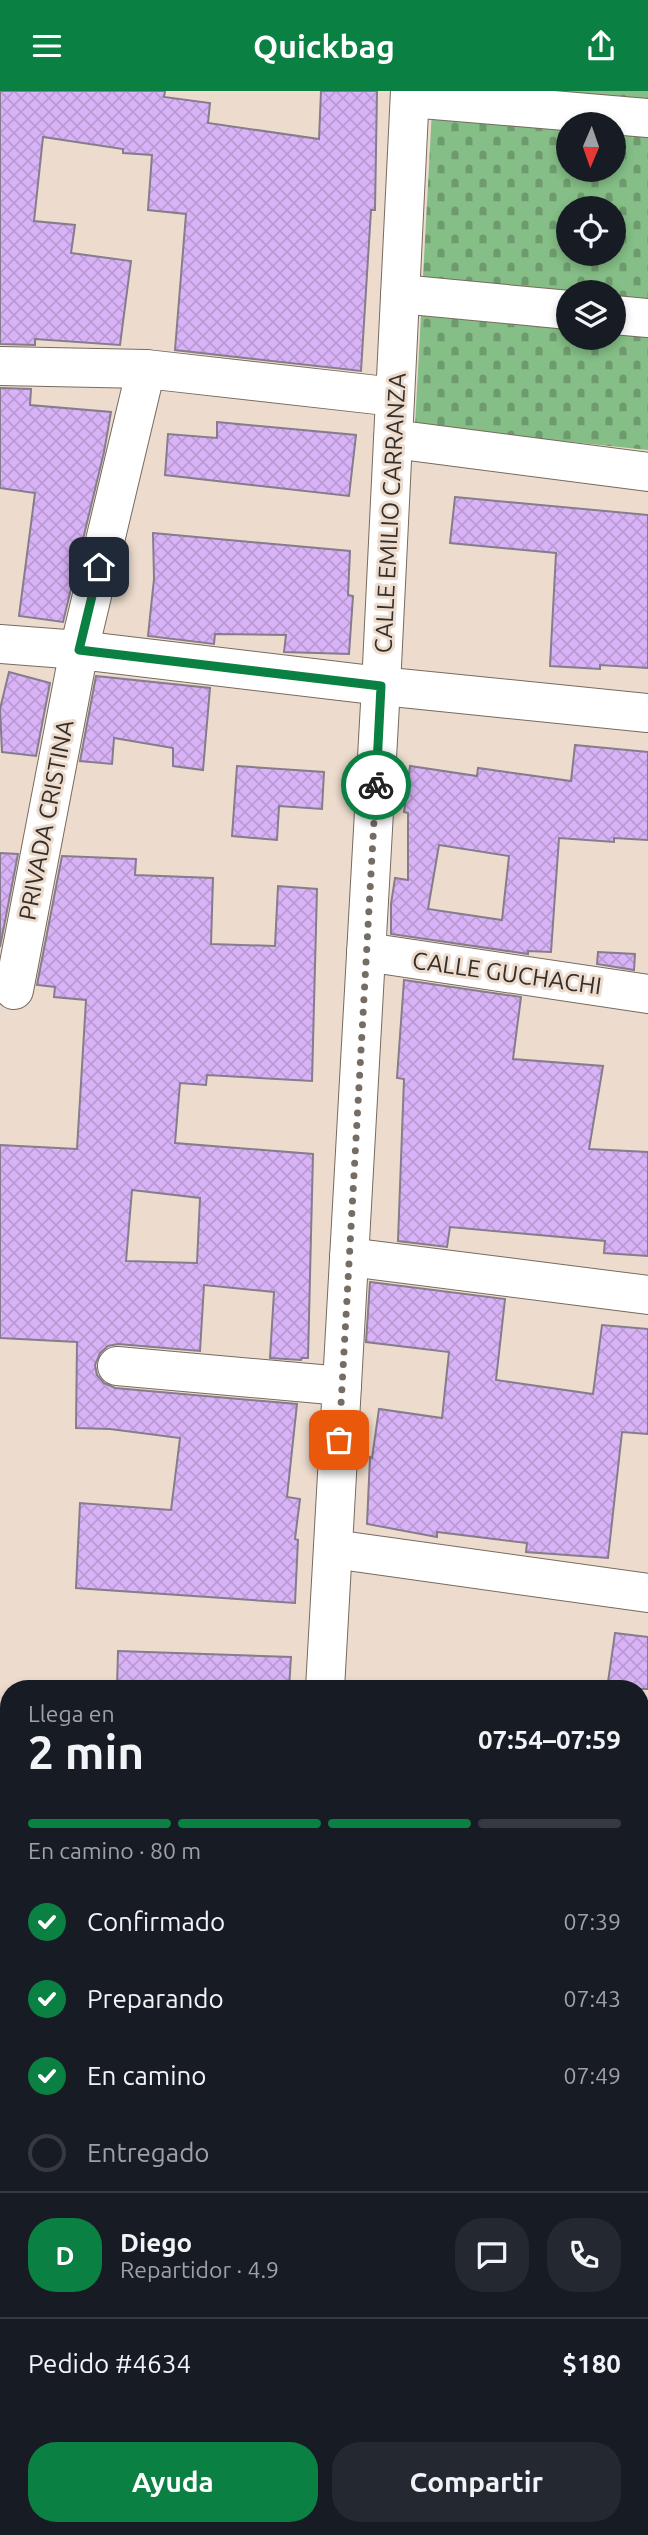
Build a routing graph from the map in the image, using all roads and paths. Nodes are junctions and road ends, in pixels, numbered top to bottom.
1 (410, 94) edge
2 (648, 118) edge
3 (400, 293) junction
4 (556, 309) edge
5 (626, 316) edge
6 (648, 318) edge
7 (0, 366) edge
8 (146, 369) junction
9 (395, 397) junction
10 (393, 439) junction
11 (648, 472) edge
12 (0, 644) edge
13 (79, 650) junction
14 (381, 686) junction
15 (648, 713) edge
16 (366, 952) junction
17 (14, 990) dead end
18 (648, 994) edge
19 (349, 1257) junction
20 (648, 1295) edge
21 (117, 1366) dead end
22 (342, 1386) junction
23 (333, 1549) junction
24 (648, 1593) edge
25 (326, 1680) edge

1 - 2 street
1 - 3 street, CALLE EMILIO CARRANZA
3 - 4 street
3 - 9 street, CALLE EMILIO CARRANZA
5 - 6 street
7 - 8 street
8 - 9 street
8 - 13 street, PRIVADA CRISTINA
9 - 10 street, CALLE EMILIO CARRANZA
10 - 11 street
10 - 14 street, CALLE EMILIO CARRANZA
12 - 13 street
13 - 14 street
13 - 17 street, PRIVADA CRISTINA
14 - 15 street
14 - 16 street, CALLE EMILIO CARRANZA
16 - 18 street, CALLE GUCHACHI
16 - 19 street, CALLE EMILIO CARRANZA
19 - 20 street
19 - 22 street, CALLE EMILIO CARRANZA
21 - 22 street
22 - 23 street, CALLE EMILIO CARRANZA
23 - 24 street
23 - 25 street, CALLE EMILIO CARRANZA

